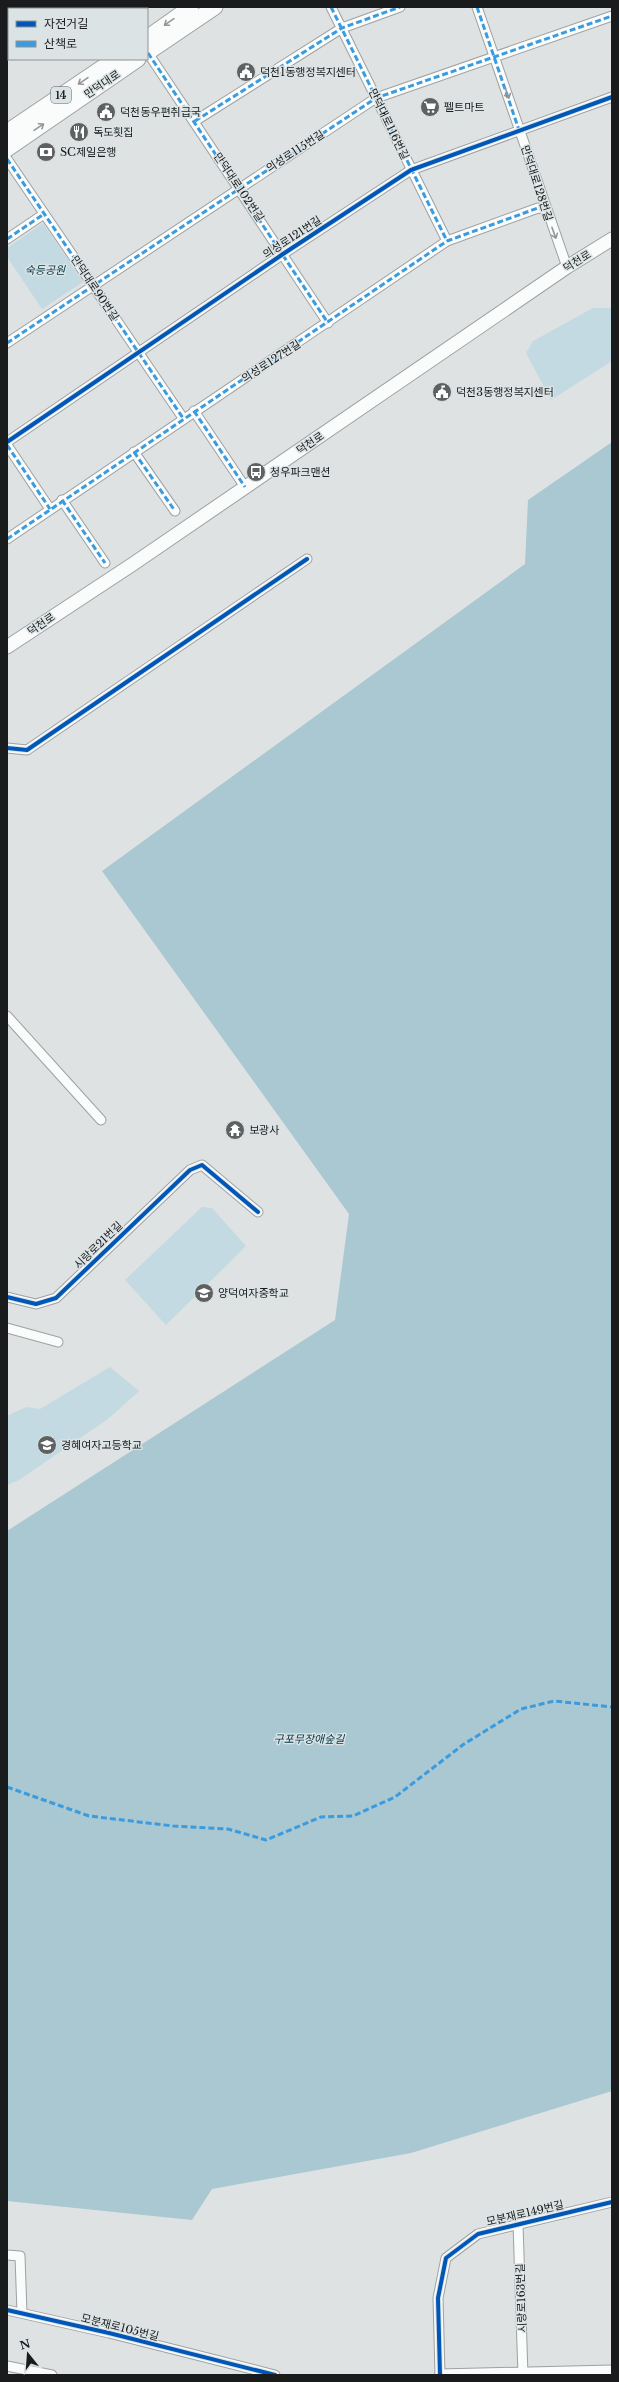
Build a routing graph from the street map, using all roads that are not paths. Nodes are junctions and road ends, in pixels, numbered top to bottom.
1 (202, 7) edge
2 (215, 7) edge
3 (331, 7) edge
4 (400, 7) edge
5 (477, 7) edge
6 (192, 14) edge
7 (612, 16) edge
8 (342, 28) junction
9 (148, 37) edge
10 (148, 52) edge
11 (148, 54) edge
12 (494, 56) junction
13 (114, 60) edge
14 (128, 60) edge
15 (137, 60) edge
16 (105, 82) junction
17 (612, 97) edge
18 (376, 98) junction
19 (195, 121) junction
20 (519, 130) junction
21 (7, 132) edge
22 (7, 149) edge
23 (7, 159) edge
24 (411, 170) junction
25 (239, 189) junction
26 (546, 210) junction
27 (44, 214) junction
28 (7, 239) edge
29 (612, 239) edge
30 (447, 241) junction
31 (283, 254) junction
32 (567, 267) junction
33 (94, 286) junction
34 (328, 323) junction
35 (7, 343) edge
36 (139, 352) junction
37 (194, 411) junction
38 (183, 418) junction
39 (7, 442) edge
40 (7, 445) edge
41 (134, 452) junction
42 (245, 487) junction
43 (62, 500) junction
44 (50, 509) junction
45 (175, 511) dead end
46 (7, 539) edge
47 (307, 559) dead end
48 (105, 563) dead end
49 (7, 647) edge
50 (7, 748) edge
51 (7, 1016) edge
52 (101, 1120) dead end
53 (258, 1212) dead end
54 (7, 1297) edge
55 (7, 1328) edge
56 (58, 1342) dead end
57 (612, 2202) edge
58 (518, 2224) junction
59 (7, 2255) edge
60 (7, 2310) edge
61 (22, 2313) junction
62 (7, 2366) edge
63 (612, 2370) edge
64 (523, 2373) edge
65 (52, 2375) edge
66 (275, 2375) edge
67 (440, 2375) edge

1 - 6 main road
2 - 6 main road
3 - 8 street, 만덕대로116번길
4 - 8 street
5 - 12 street, 만덕대로128번길
6 -> 9 main road
6 - 10 main road
7 - 12 street, 의성로115번길
8 - 18 street, 만덕대로116번길
8 - 19 street
11 - 19 street, 만덕대로102번길
12 - 18 street, 의성로115번길
12 -> 20 street, 만덕대로128번길
13 -> 21 main road, 만덕대로 / 14
14 - 16 main road
15 - 16 main road, 만덕대로
22 -> 16 main road, 만덕대로
17 - 20 street, 의성로121번길
18 - 24 street, 만덕대로116번길
18 - 25 street, 의성로115번길
19 - 25 street, 만덕대로102번길
20 - 24 street, 의성로121번길
20 - 26 street, 만덕대로128번길
23 - 27 street, 만덕대로90번길
24 - 30 street, 만덕대로116번길
24 - 31 street, 의성로121번길
25 - 31 street, 만덕대로102번길
25 - 33 street, 의성로115번길
26 - 30 street, 의성로127번길
26 -> 32 street, 만덕대로128번길
27 - 28 street
27 - 33 street, 만덕대로90번길
29 - 32 main road, 덕천로
30 - 34 street, 의성로127번길
31 - 34 street, 만덕대로102번길
31 - 36 street, 의성로121번길
32 - 42 main road, 덕천로
33 - 35 street, 의성로115번길
33 - 36 street, 만덕대로90번길
34 - 37 street, 의성로127번길
36 - 38 street, 만덕대로90번길
36 - 39 street, 의성로121번길
37 - 38 street, 의성로127번길
37 - 42 street
38 - 41 street, 의성로127번길
40 - 44 street
41 - 43 street, 의성로127번길
41 - 45 street
42 - 49 main road, 덕천로
43 - 44 street, 의성로127번길
43 - 48 street
44 - 46 street, 의성로127번길
47 - 50 street
51 - 52 street
53 - 54 street, 시랑로21번길
55 - 56 street
57 - 58 street, 모분재로149번길
58 - 64 street, 시랑로163번길
58 - 67 street, 모분재로149번길
59 - 61 street
60 - 61 street, 모분재로105번길
61 - 66 street, 모분재로105번길
62 - 65 street
63 - 64 street
64 - 67 street

